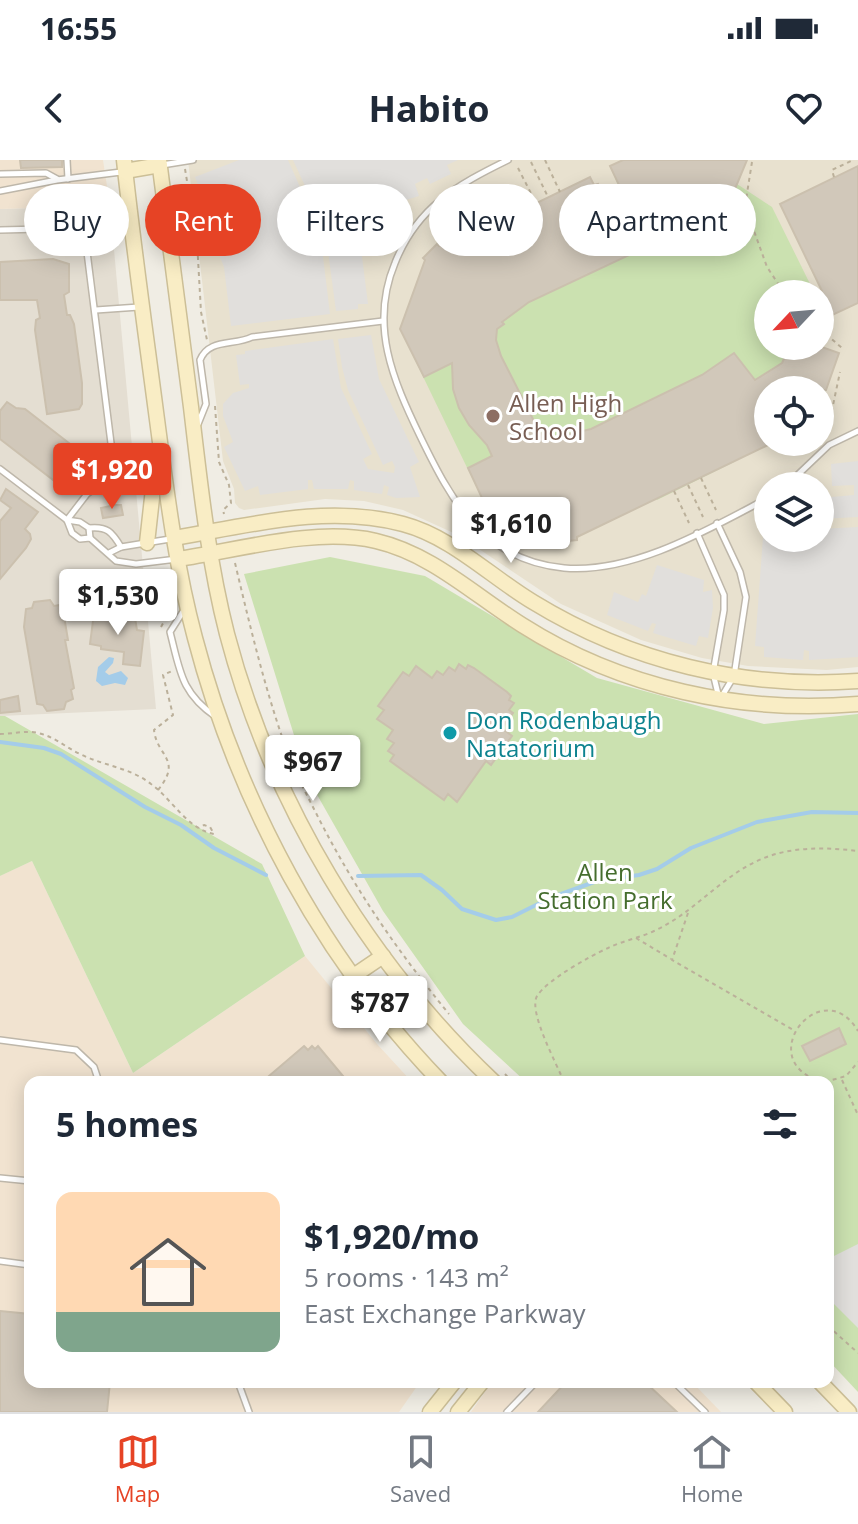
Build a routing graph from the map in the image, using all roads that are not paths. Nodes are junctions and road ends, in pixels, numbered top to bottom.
1 (67, 160) edge
2 (193, 160) edge
3 (508, 160) edge
4 (160, 163) edge
5 (124, 166) edge
6 (0, 174) edge
7 (68, 179) junction
8 (57, 180) junction
9 (0, 191) edge
10 (0, 230) edge
11 (143, 306) junction
12 (96, 310) junction
13 (383, 321) junction
14 (858, 431) edge
15 (194, 433) junction
16 (0, 469) edge
17 (801, 472) edge
18 (164, 477) junction
19 (754, 505) edge
20 (67, 520) junction
21 (717, 523) junction
22 (89, 528) junction
23 (207, 532) junction
24 (697, 533) junction
25 (90, 538) junction
26 (175, 538) junction
27 (147, 543) junction
28 (121, 547) junction
29 (109, 553) junction
30 (211, 554) junction
31 (178, 559) junction
32 (469, 559) junction
33 (456, 579) junction
34 (180, 604) junction
35 (713, 673) junction
36 (734, 676) junction
37 (858, 681) edge
38 (720, 699) junction
39 (858, 704) edge
40 (220, 720) junction
41 (383, 956) junction
42 (352, 977) junction
43 (0, 1040) edge
44 (97, 1076) edge
45 (435, 1076) edge
46 (498, 1076) edge
47 (0, 1178) edge
48 (24, 1180) edge
49 (0, 1261) edge
50 (24, 1264) edge
51 (240, 1388) edge
52 (449, 1388) edge
53 (477, 1388) edge
54 (530, 1388) edge
55 (680, 1388) edge
56 (762, 1388) edge
57 (826, 1388) edge
58 (249, 1412) edge
59 (430, 1412) edge
60 (458, 1412) edge
61 (507, 1412) edge
62 (705, 1412) edge
63 (785, 1412) edge
64 (849, 1412) edge

1 - 7 lane
2 - 4 lane
3 - 13 lane
4 - 5 main road
4 - 15 main road
5 - 7 lane
5 - 11 main road
6 - 8 lane
7 - 8 lane
8 - 9 lane
10 - 12 lane
11 - 12 lane
11 - 18 main road
12 - 20 lane
13 - 15 lane
13 - 24 lane
14 - 17 lane
15 - 23 main road
16 - 20 lane
18 - 26 main road
18 - 27 main road
19 - 21 lane
20 - 22 lane
20 - 25 lane
21 - 24 lane
21 - 36 lane
22 - 25 lane
22 - 28 lane
23 - 26 main road
23 - 30 main road
23 - 32 main road
24 - 35 lane
25 - 29 lane
26 - 27 lane
26 - 31 main road
27 - 28 lane
28 - 29 lane
29 - 31 lane
30 - 31 main road
30 - 33 main road
30 - 41 main road
31 - 34 main road
32 - 33 main road
32 - 35 main road
33 - 38 main road
34 - 40 main road
34 - 40 lane
35 - 36 main road
35 - 38 lane
36 - 37 main road
36 - 38 lane
38 - 39 main road
40 - 42 main road
41 - 42 main road
41 - 46 main road
42 - 45 main road
43 - 44 lane
47 - 48 lane
49 - 50 lane
51 - 58 lane
52 - 59 main road
53 - 60 main road
54 - 61 lane
55 - 62 lane
56 - 63 main road
57 - 64 main road

